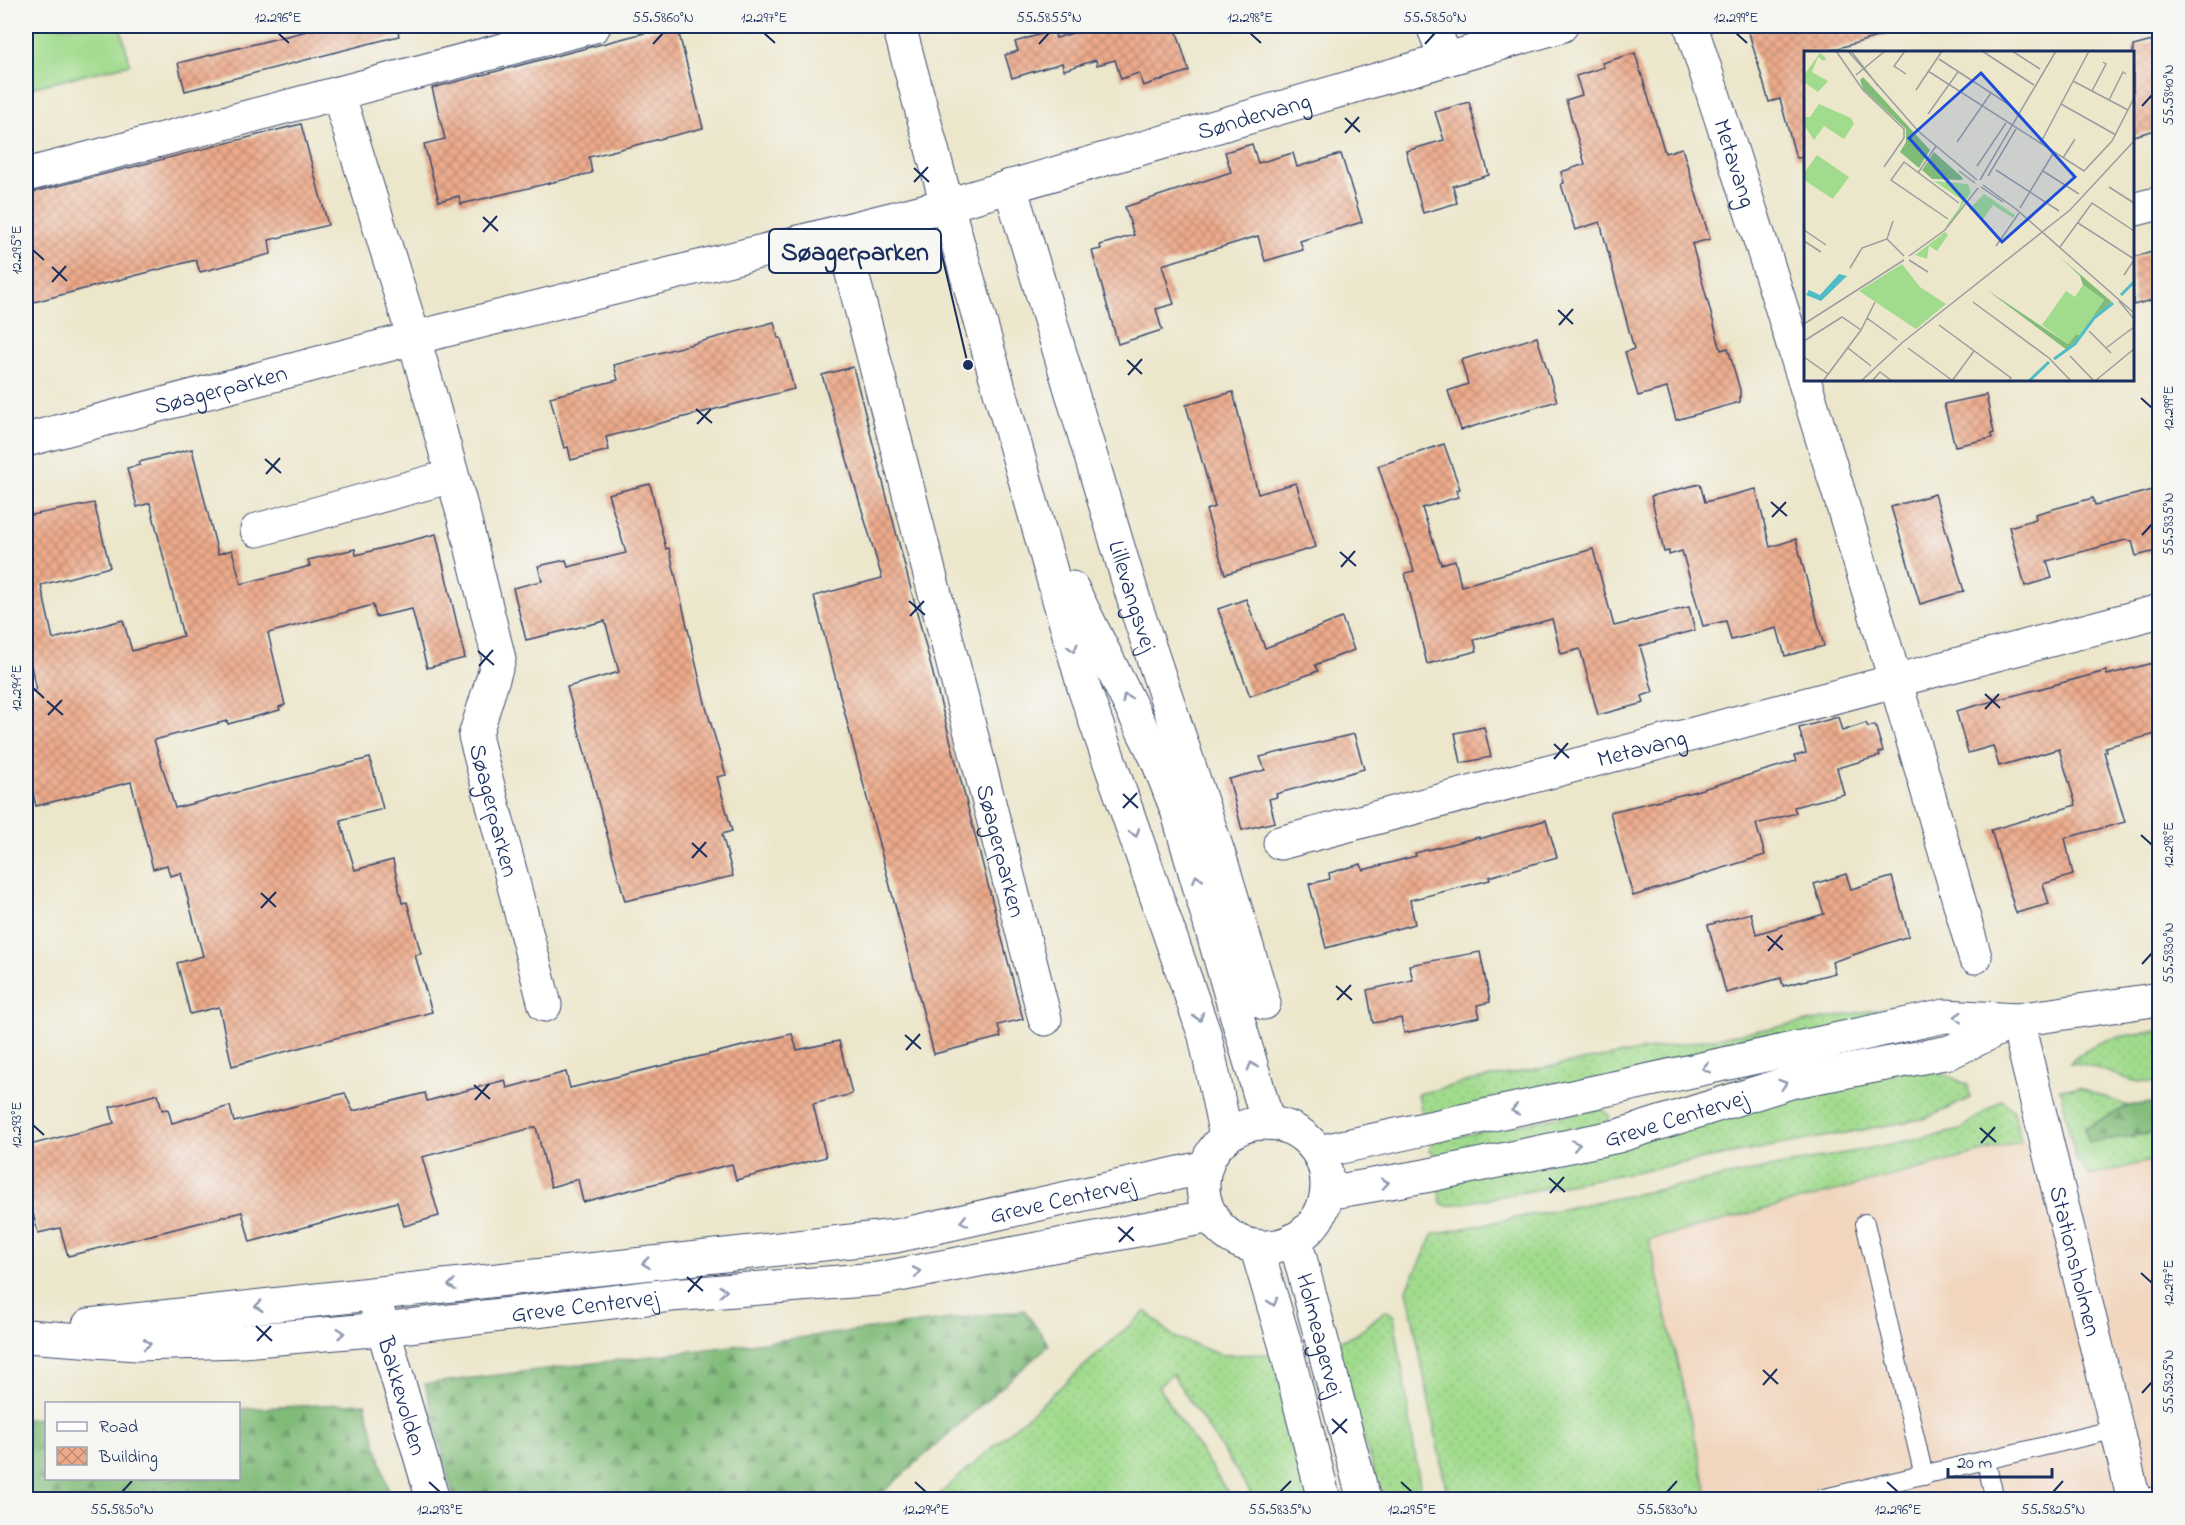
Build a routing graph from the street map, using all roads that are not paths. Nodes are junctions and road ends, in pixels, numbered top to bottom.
1 (594, 26) edge
2 (899, 26) edge
3 (1433, 26) edge
4 (1561, 26) edge
5 (1691, 26) edge
6 (1446, 59) junction
7 (338, 93) junction
8 (26, 175) edge
9 (1010, 186) junction
10 (2160, 203) edge
11 (947, 205) junction
12 (2134, 210) edge
13 (840, 231) junction
14 (1793, 298) edge
15 (414, 338) junction
16 (1804, 338) edge
17 (1816, 381) edge
18 (26, 440) edge
19 (452, 476) junction
20 (1035, 511) junction
21 (257, 530) dead end
22 (2160, 611) edge
23 (1897, 679) junction
24 (1280, 843) dead end
25 (1975, 957) dead end
26 (2160, 999) edge
27 (1264, 1003) dead end
28 (545, 1005) dead end
29 (1045, 1019) dead end
30 (2017, 1020) junction
31 (1268, 1122) junction
32 (1226, 1136) junction
33 (1318, 1152) junction
34 (1206, 1167) junction
35 (1327, 1193) junction
36 (1212, 1216) junction
37 (1865, 1223) dead end
38 (1295, 1239) junction
39 (1256, 1246) junction
40 (373, 1293) junction
41 (383, 1329) junction
42 (26, 1334) edge
43 (2117, 1429) junction
44 (1986, 1461) junction
45 (1924, 1476) junction
46 (2160, 1495) edge
47 (433, 1500) edge
48 (1324, 1500) edge
49 (1364, 1500) edge
50 (1816, 1500) edge
51 (1995, 1500) edge
52 (2136, 1500) edge

1 - 7 street
2 - 11 street, Lillevangsvej
3 - 6 street
4 - 6 street, Søndervang
5 - 14 street, Metavang
6 - 9 street, Søndervang
7 - 8 street
7 - 15 street, Søagerparken
9 - 11 street, Søndervang
9 - 27 street, Lillevangsvej
10 - 12 street
11 - 13 street, Søagerparken
11 - 20 street, Lillevangsvej
13 - 15 street, Søagerparken
13 - 29 street, Søagerparken
14 - 16 street, Metavang
15 - 18 street, Søagerparken
15 - 19 street, Søagerparken
17 - 23 street, Metavang
19 - 21 street
19 - 28 street, Søagerparken
31 -> 20 street, Lillevangsvej
20 -> 32 street, Lillevangsvej
22 - 23 street, Metavang
23 - 24 street, Metavang
23 - 25 street, Metavang
26 - 30 street, Greve Centervej
30 -> 33 street, Greve Centervej
35 -> 30 street, Greve Centervej
30 - 43 street, Stationsholmen
31 - 32 street
31 - 33 street
32 - 34 street
33 - 35 street
34 - 36 street
34 -> 40 street, Greve Centervej
35 - 38 street
36 - 39 street
41 -> 36 street, Greve Centervej
37 - 45 lane
38 - 39 street
38 - 49 street, Holmeagervej
39 -> 48 street, Holmeagervej
40 - 41 street, Bakkevolden
40 -> 42 street, Greve Centervej
42 -> 41 street, Greve Centervej
41 - 47 street, Bakkevolden
43 - 44 lane
43 - 52 street, Stationsholmen
44 - 45 lane
44 - 51 lane
45 - 50 lane
46 - 52 lane

